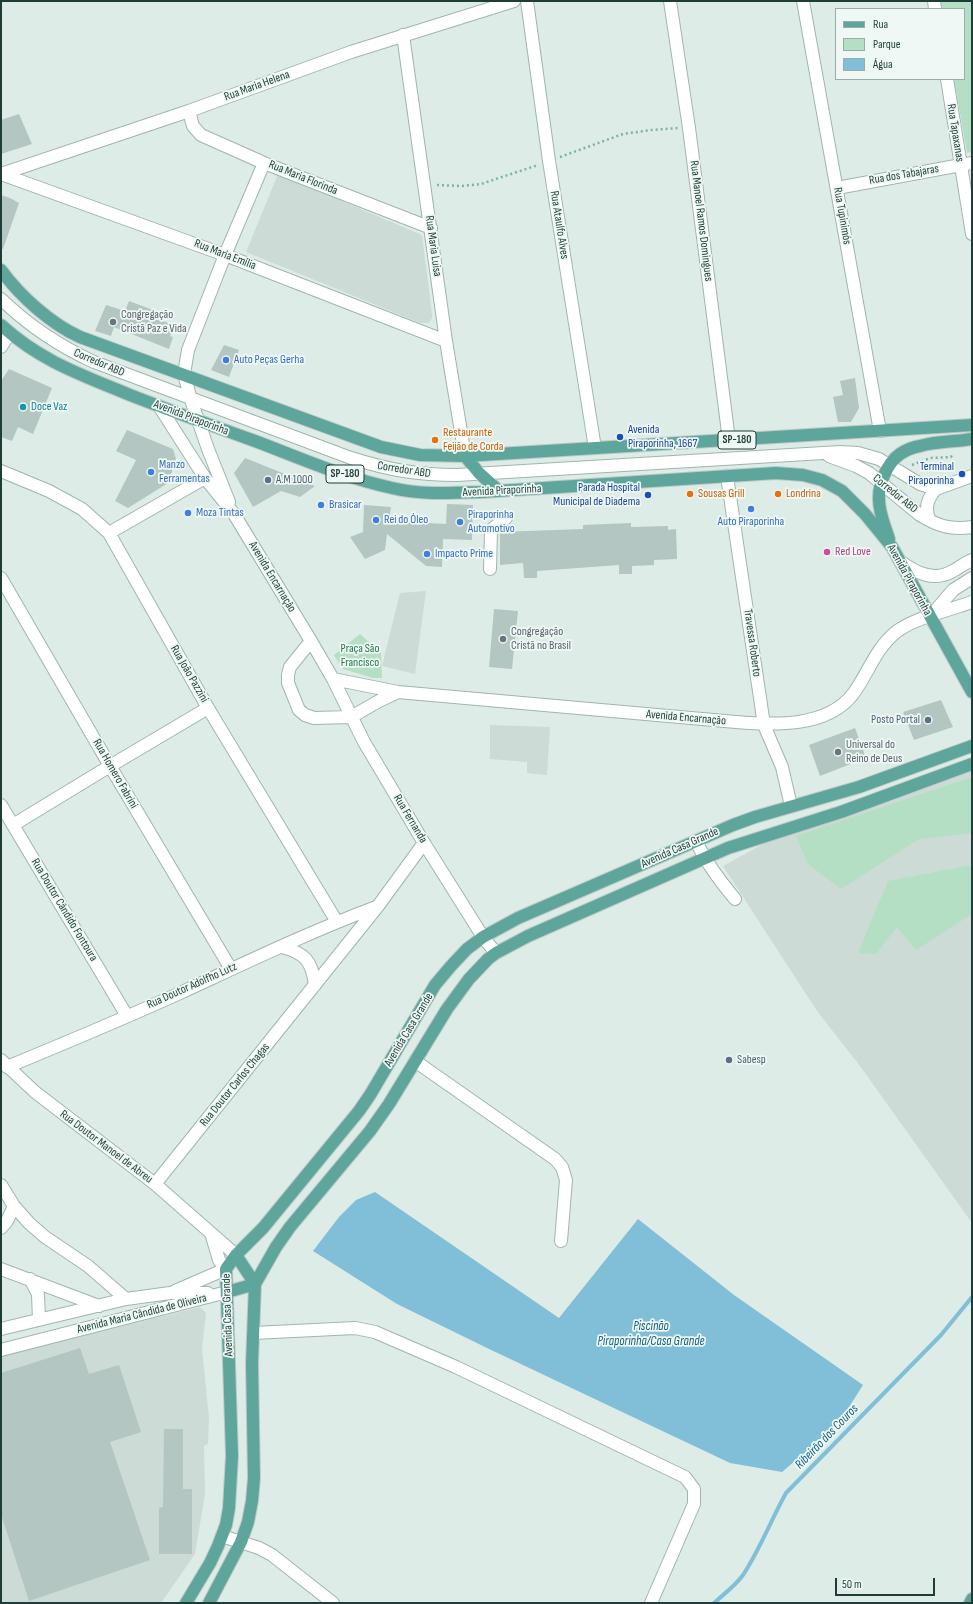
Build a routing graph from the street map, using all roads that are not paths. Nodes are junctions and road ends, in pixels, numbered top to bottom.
1 (514, 1) edge
2 (527, 1) edge
3 (670, 1) edge
4 (803, 1) edge
5 (403, 35) junction
6 (946, 80) edge
7 (189, 111) junction
8 (264, 163) junction
9 (966, 164) edge
10 (1, 174) edge
11 (837, 188) junction
12 (431, 228) junction
13 (972, 234) edge
14 (225, 255) junction
15 (1, 270) edge
16 (1, 299) edge
17 (6, 329) edge
18 (446, 341) junction
19 (1, 347) edge
20 (184, 374) junction
21 (191, 400) junction
22 (159, 406) junction
23 (199, 421) junction
24 (972, 425) edge
25 (880, 431) junction
26 (972, 439) edge
27 (729, 440) junction
28 (595, 448) junction
29 (820, 453) junction
30 (465, 456) junction
31 (890, 465) junction
32 (1, 471) edge
33 (479, 473) junction
34 (727, 476) junction
35 (972, 476) edge
36 (205, 478) junction
37 (881, 483) junction
38 (936, 489) junction
39 (499, 491) junction
40 (234, 514) junction
41 (506, 518) dead end
42 (928, 520) junction
43 (972, 527) edge
44 (109, 533) junction
45 (892, 547) junction
46 (900, 561) junction
47 (968, 561) edge
48 (490, 569) dead end
49 (1, 578) edge
50 (970, 579) edge
51 (972, 602) edge
52 (930, 617) junction
53 (311, 641) junction
54 (333, 679) junction
55 (398, 692) junction
56 (972, 692) edge
57 (208, 708) junction
58 (351, 717) junction
59 (764, 725) junction
60 (972, 746) edge
61 (972, 764) edge
62 (110, 766) junction
63 (1, 805) edge
64 (791, 806) junction
65 (13, 825) junction
66 (696, 841) junction
67 (424, 843) junction
68 (704, 859) junction
69 (735, 899) dead end
70 (378, 906) junction
71 (337, 922) junction
72 (483, 937) junction
73 (282, 947) junction
74 (496, 953) junction
75 (231, 968) junction
76 (314, 985) junction
77 (127, 1016) junction
78 (415, 1062) junction
79 (4, 1064) edge
80 (155, 1184) junction
81 (1, 1185) edge
82 (14, 1206) junction
83 (1, 1228) edge
84 (211, 1233) junction
85 (561, 1241) dead end
86 (236, 1255) junction
87 (1, 1269) edge
88 (226, 1269) junction
89 (30, 1279) junction
90 (255, 1284) junction
91 (227, 1292) junction
92 (170, 1293) junction
93 (126, 1299) junction
94 (99, 1306) junction
95 (39, 1320) junction
96 (1, 1329) edge
97 (253, 1333) junction
98 (1, 1350) edge
99 (222, 1536) junction
100 (241, 1542) junction
101 (972, 1599) edge
102 (186, 1603) edge
103 (209, 1603) edge
104 (333, 1603) edge
105 (651, 1603) edge
106 (970, 1603) edge

1 - 5 street, Rua Maria Helena
2 - 28 street, Rua Ataulfo Alves
3 - 27 street, Rua Manoel Ramos Domingues
4 - 11 street, Rua Tupinimós
5 - 7 street, Rua Maria Helena
5 - 12 street, Rua Maria Luisa
6 - 9 street, Rua Tapaxanas
7 - 8 street, Rua Maria Florinda
7 - 10 street, Rua Maria Helena
8 - 12 street, Rua Maria Florinda
8 - 14 street
9 - 11 street, Rua dos Tabajaras
9 - 13 street, Rua Tapaxanas
10 - 14 street, Rua Maria Emília
11 - 25 street, Rua Tupinimós
12 - 18 street, Rua Maria Luisa
14 - 18 street, Rua Maria Emília
14 - 20 street
15 - 20 main road, SP-180
16 - 21 street, Corredor ABD
17 - 19 street
17 - 22 main road, Avenida Piraporinha / SP-180
18 - 30 street, Rua Maria Luisa
20 - 21 street, Avenida Encarnação
20 - 30 main road, SP-180
21 - 23 street, Avenida Encarnação
21 - 33 street, Corredor ABD
22 - 23 main road, Avenida Piraporinha / SP-180
22 - 36 street, Avenida Encarnação
23 - 39 main road, Avenida Piraporinha / SP-180
23 - 40 street, Avenida Encarnação
24 - 25 main road, SP-180
25 - 27 main road, SP-180
26 - 31 main road
27 - 28 main road, SP-180
28 - 30 main road, SP-180
29 - 31 street, Corredor ABD
29 - 33 street, Corredor ABD
29 - 37 street, Corredor ABD
30 - 33 main road
31 - 37 main road
31 - 38 street, Corredor ABD
32 - 44 street, Rua João Pazzini
33 - 39 main road
34 - 39 main road, Avenida Piraporinha / SP-180
34 - 45 main road, Avenida Piraporinha / SP-180
34 - 59 street, Travessa Roberto
35 - 38 street
36 - 40 street, Avenida Encarnação
36 - 44 street
37 - 42 street, Corredor ABD
37 - 45 main road
38 - 42 street
40 - 53 street, Avenida Encarnação
41 - 48 street
42 - 43 street, Corredor ABD
44 - 57 street, Rua João Pazzini
45 - 46 main road, Avenida Piraporinha / SP-180
46 - 47 street
46 - 52 main road, Avenida Piraporinha / SP-180
49 - 62 street, Rua Homero Fabrini
50 - 52 street, Avenida Encarnação
51 - 52 street, Avenida Encarnação
52 - 56 main road, Avenida Piraporinha / SP-180
52 - 59 street, Avenida Encarnação
53 - 54 street, Avenida Encarnação
53 - 58 street
54 - 55 street, Avenida Encarnação
54 - 58 street, Rua Fernanda
55 - 58 street
55 - 59 street, Avenida Encarnação
57 - 62 street
57 - 71 street, Rua João Pazzini
58 - 67 street, Rua Fernanda
59 - 64 street, Travessa Roberto
60 - 64 main road, Avenida Casa Grande
61 - 68 main road, Avenida Casa Grande
62 - 65 street
62 - 75 street, Rua Homero Fabrini
63 - 65 street, Rua Doutor Cândido Fontoura
64 - 66 main road, Avenida Casa Grande
65 - 77 street, Rua Doutor Cândido Fontoura
66 - 68 street
66 - 72 main road, Avenida Casa Grande
67 - 70 street, Rua Doutor Carlos Chagas
67 - 72 street, Rua Fernanda
68 - 69 street
68 - 74 main road, Avenida Casa Grande
70 - 71 street, Rua Doutor Adolfho Lutz
70 - 76 street, Rua Doutor Carlos Chagas
71 - 73 street, Rua Doutor Adolfho Lutz
72 - 74 street, Rua Fernanda
72 - 86 main road, Avenida Casa Grande
73 - 75 street, Rua Doutor Adolfho Lutz
73 - 76 street
74 - 78 main road, Avenida Casa Grande
75 - 77 street, Rua Doutor Adolfho Lutz
76 - 80 street, Rua Doutor Carlos Chagas
77 - 79 street, Rua Doutor Adolfho Lutz
78 - 85 street
78 - 90 main road, Avenida Casa Grande
79 - 80 street, Rua Doutor Manoel de Abreu
80 - 84 street, Rua Doutor Manoel de Abreu
81 - 82 street
82 - 83 street
82 - 93 street
84 - 86 street, Rua Doutor Manoel de Abreu
84 - 88 street
86 - 88 main road, Avenida Casa Grande
86 - 90 main road
87 - 89 street
88 - 91 main road, Avenida Casa Grande
88 - 92 street, Avenida Maria Cândida de Oliveira
89 - 94 street
89 - 95 street
90 - 91 main road
90 - 97 main road, Avenida Casa Grande
91 - 92 street, Avenida Maria Cândida de Oliveira
91 - 98 street, Avenida Maria Cândida de Oliveira
91 - 99 main road, Avenida Casa Grande
92 - 93 street, Avenida Maria Cândida de Oliveira
93 - 94 street, Avenida Maria Cândida de Oliveira
94 - 95 street, Avenida Maria Cândida de Oliveira
95 - 96 street, Avenida Maria Cândida de Oliveira
97 - 100 main road, Avenida Casa Grande
97 - 105 street
99 - 100 street
99 - 102 main road, Avenida Casa Grande
100 - 103 main road, Avenida Casa Grande
100 - 104 street
101 - 106 main road

